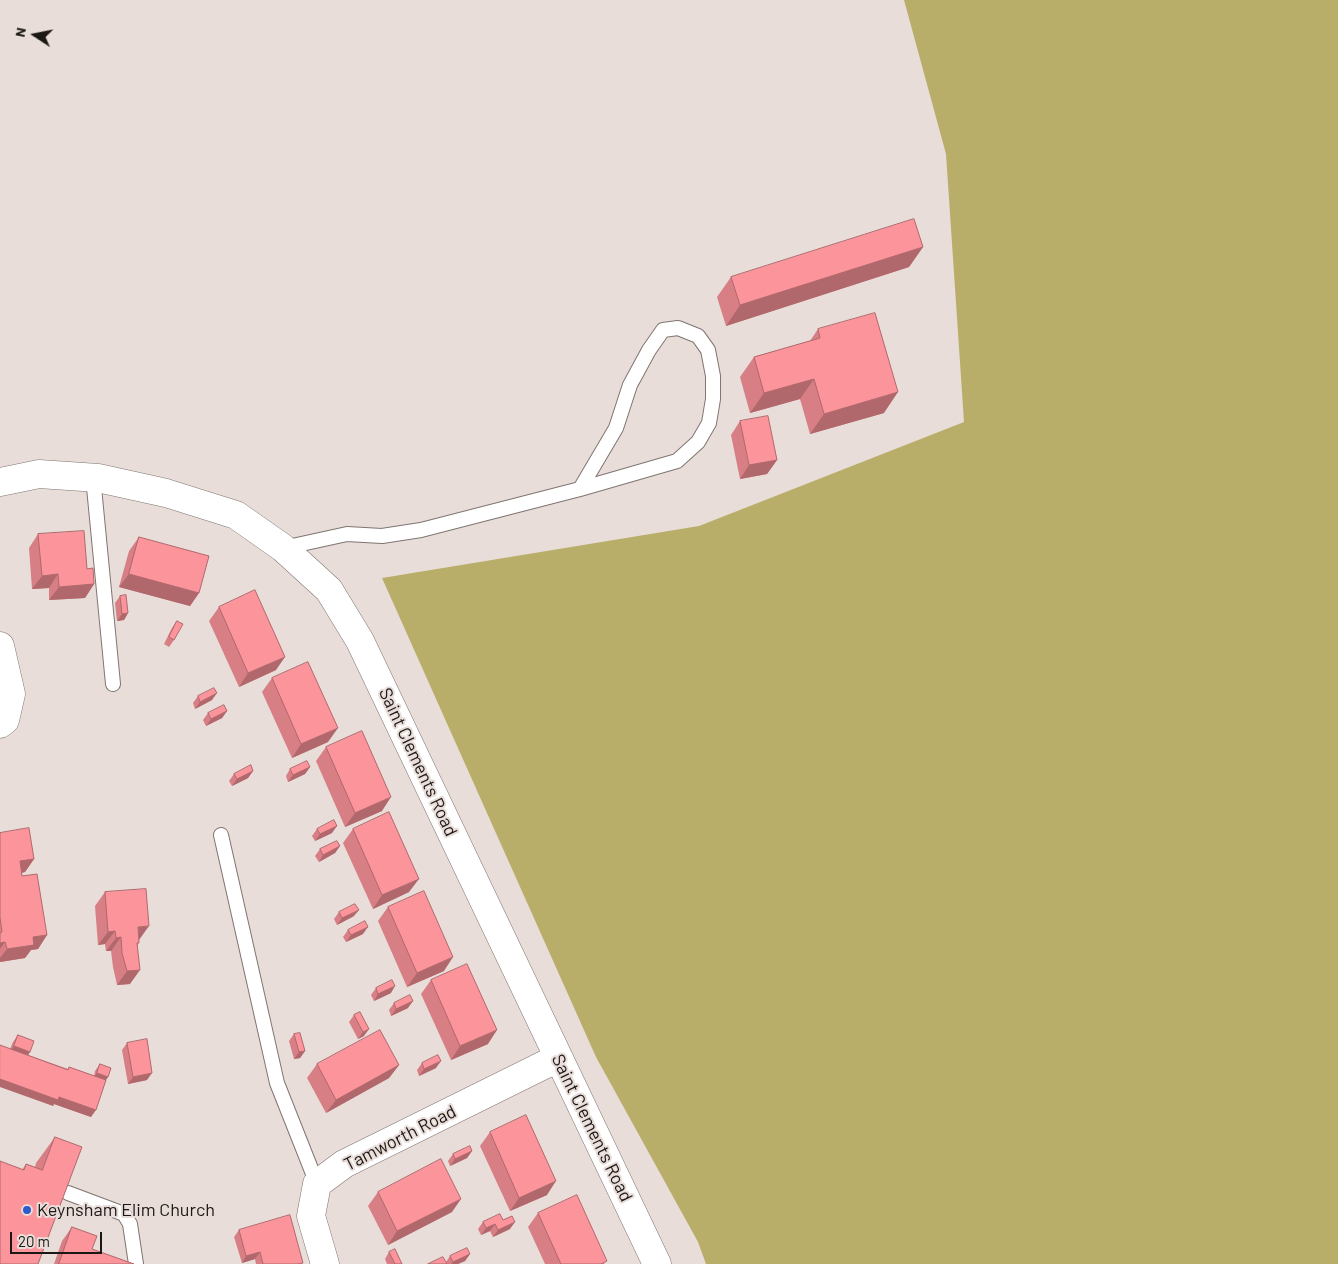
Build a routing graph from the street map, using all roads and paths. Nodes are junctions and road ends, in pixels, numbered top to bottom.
1 (93, 477) junction
2 (0, 482) edge
3 (580, 489) junction
4 (283, 548) junction
5 (0, 646) edge
6 (113, 684) dead end
7 (0, 724) edge
8 (221, 835) dead end
9 (558, 1058) junction
10 (317, 1184) junction
11 (68, 1193) edge
12 (136, 1264) edge
13 (325, 1264) edge
14 (657, 1264) edge

1 - 2 street, Saint Clements Road
1 - 4 street, Saint Clements Road
1 - 6 lane
3 - 3 lane
3 - 4 lane
4 - 9 street, Saint Clements Road
5 - 7 street
8 - 10 lane
9 - 10 street, Tamworth Road
9 - 14 street, Saint Clements Road
10 - 13 street
11 - 12 lane

